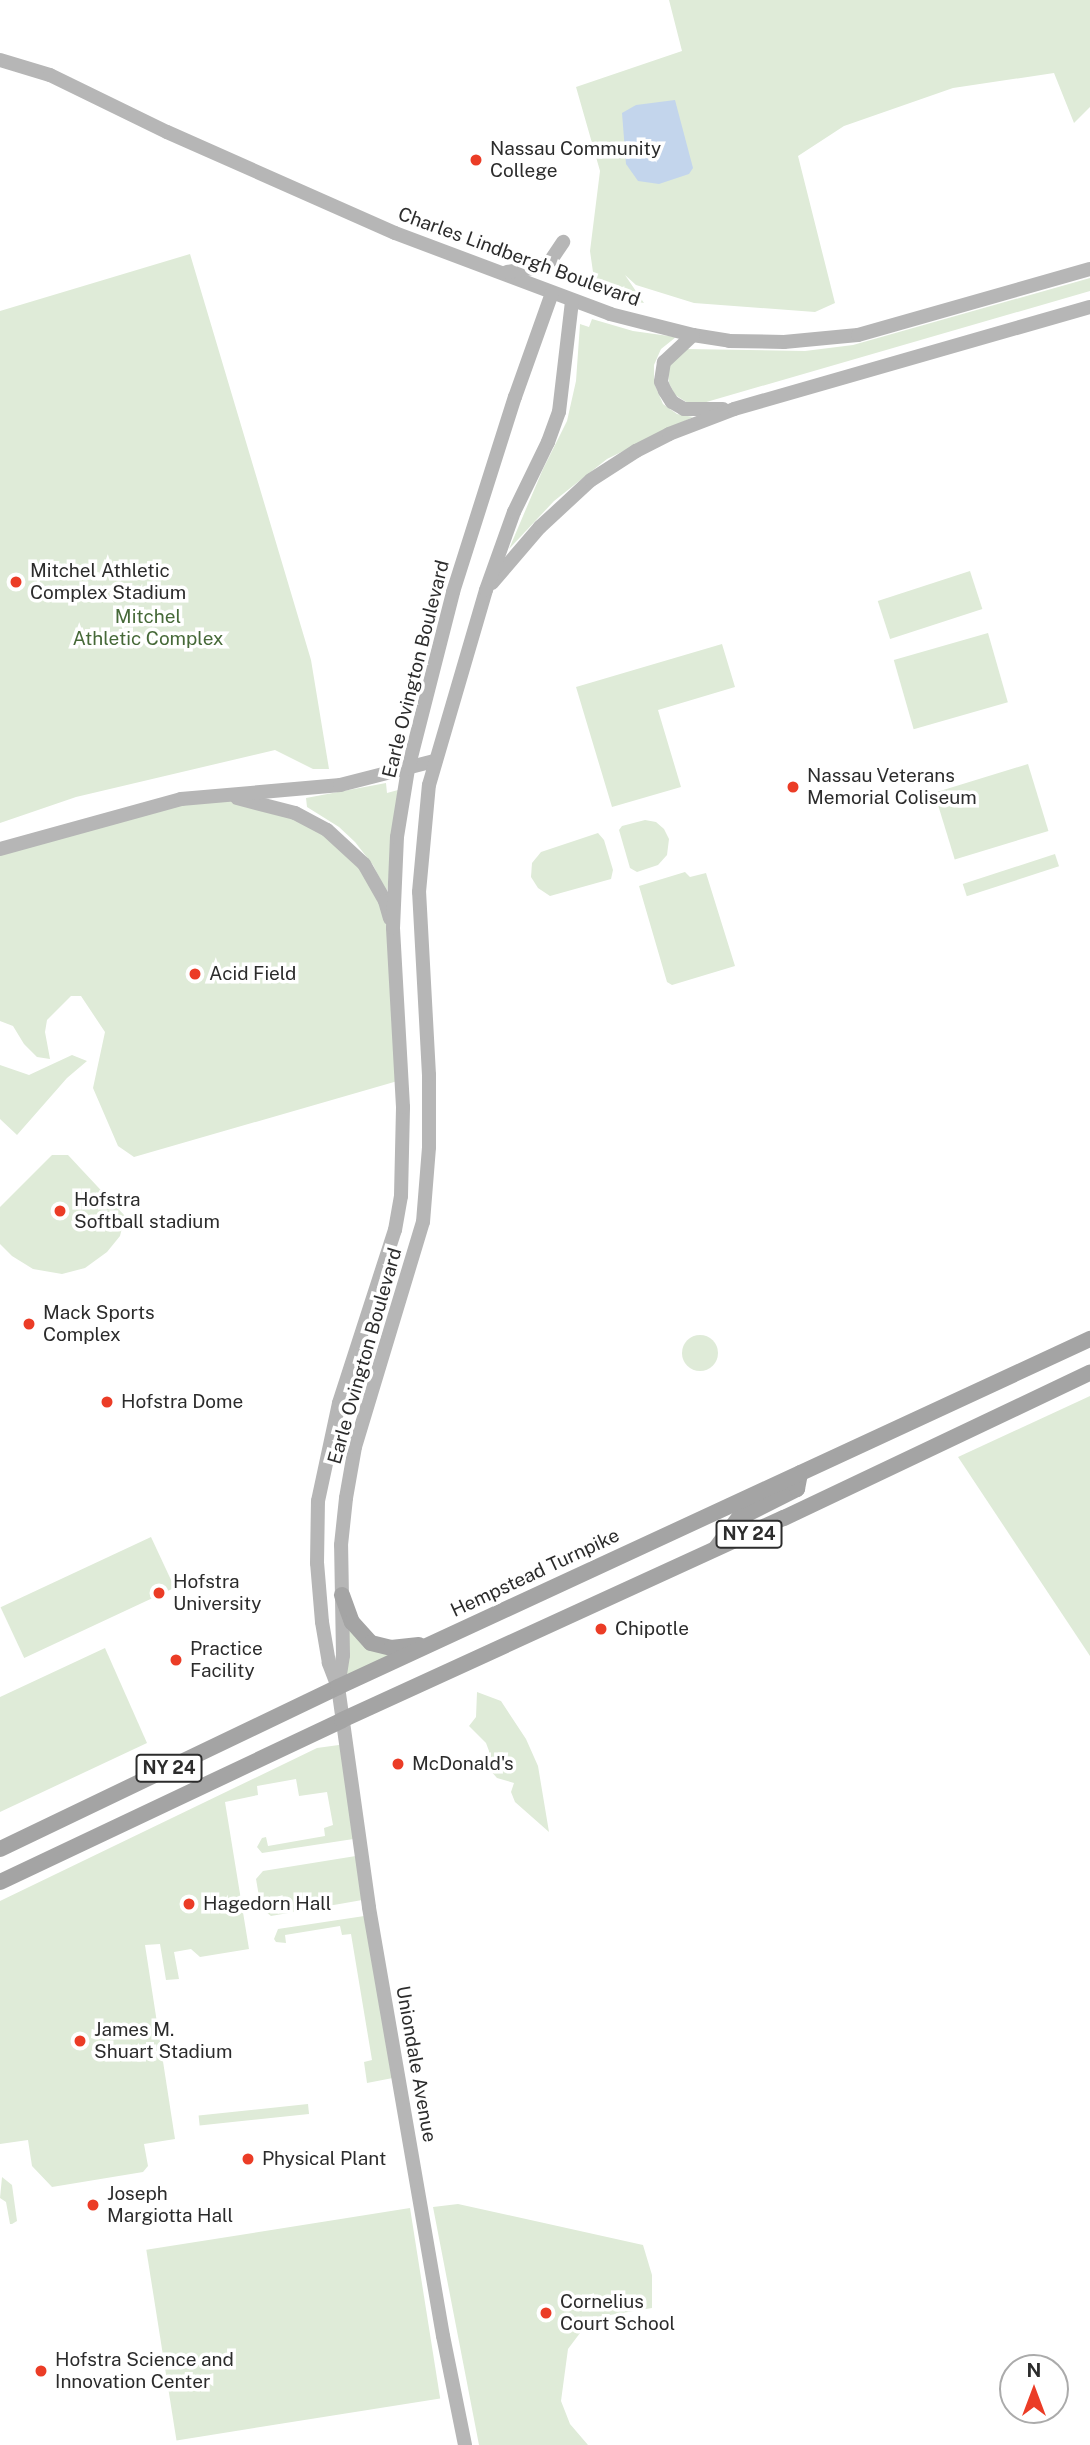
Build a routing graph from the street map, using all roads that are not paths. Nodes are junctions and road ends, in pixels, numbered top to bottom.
1 (0, 60) edge
2 (563, 242) dead end
3 (1090, 269) edge
4 (502, 272) junction
5 (552, 293) junction
6 (572, 300) junction
7 (1090, 307) edge
8 (693, 335) junction
9 (734, 409) junction
10 (486, 590) junction
11 (434, 761) junction
12 (408, 769) junction
13 (222, 794) junction
14 (0, 849) edge
15 (393, 928) junction
16 (1090, 1339) edge
17 (1087, 1375) edge
18 (800, 1473) junction
19 (714, 1549) junction
20 (342, 1595) junction
21 (438, 1641) junction
22 (338, 1687) junction
23 (342, 1720) junction
24 (0, 1849) edge
25 (0, 1882) edge
26 (465, 2445) edge

1 - 4 main road, Charles Lindbergh Boulevard
2 - 4 main road
3 - 8 main road, Charles Lindbergh Boulevard
4 - 5 main road, Charles Lindbergh Boulevard
5 - 6 main road, Charles Lindbergh Boulevard
5 - 12 main road, Earle Ovington Boulevard
6 - 8 main road, Charles Lindbergh Boulevard
6 - 10 main road, Earle Ovington Boulevard
7 - 9 main road
8 - 9 main road
9 - 10 main road
10 - 11 main road, Earle Ovington Boulevard
11 - 12 main road
11 - 20 main road, Earle Ovington Boulevard
12 - 13 main road
12 - 15 main road, Earle Ovington Boulevard
13 - 14 main road
13 - 15 main road
15 - 22 main road, Earle Ovington Boulevard
16 - 18 main road, Hempstead Turnpike / NY 24
17 - 19 main road, NY 24
18 - 19 main road
18 - 21 main road, Hempstead Turnpike / NY 24
19 - 23 main road, NY 24
20 - 21 main road
20 - 22 main road, Earle Ovington Boulevard
21 - 22 main road, Hempstead Turnpike / NY 24
22 - 23 main road, Uniondale Avenue
22 - 24 main road, Hempstead Turnpike / NY 24
23 - 25 main road, NY 24
23 - 26 main road, Uniondale Avenue

